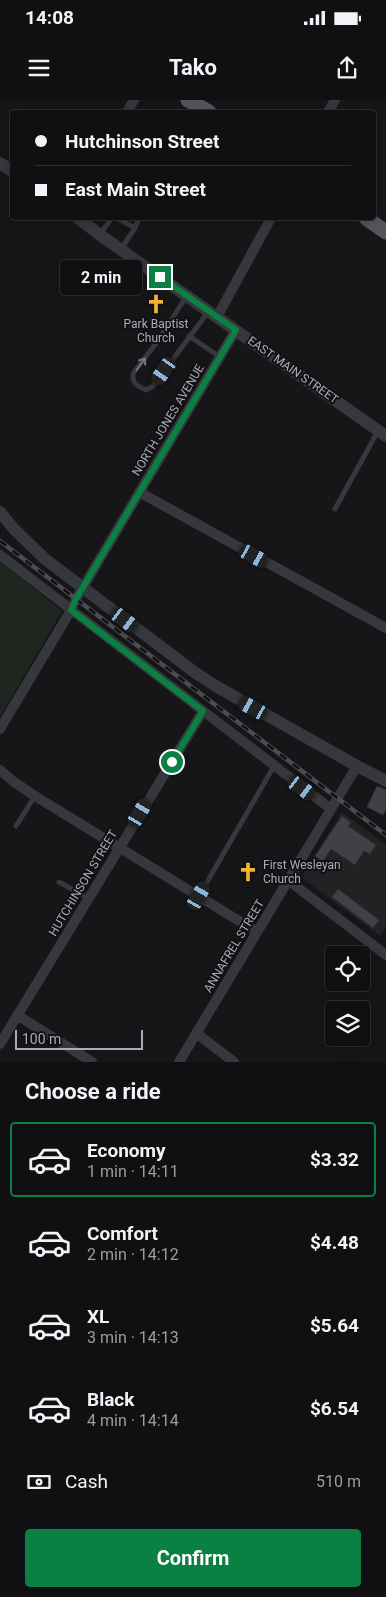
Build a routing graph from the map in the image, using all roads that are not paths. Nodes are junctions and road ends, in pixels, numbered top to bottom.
1 (188, 100) edge
2 (206, 110) edge
3 (81, 220) edge
4 (114, 220) edge
5 (120, 220) edge
6 (138, 220) edge
7 (270, 220) edge
8 (369, 220) edge
9 (135, 228) junction
10 (386, 232) edge
11 (100, 235) junction
12 (121, 250) junction
13 (187, 296) junction
14 (213, 314) junction
15 (236, 330) junction
16 (189, 336) junction
17 (220, 357) junction
18 (382, 433) edge
19 (139, 492) junction
20 (335, 509) dead end
21 (0, 512) edge
22 (0, 555) edge
23 (82, 588) junction
24 (71, 610) junction
25 (386, 628) edge
26 (203, 711) junction
27 (0, 729) edge
28 (274, 766) junction
29 (357, 766) junction
30 (0, 770) edge
31 (386, 781) edge
32 (35, 796) junction
33 (331, 809) junction
34 (16, 826) dead end
35 (120, 847) junction
36 (288, 880) junction
37 (59, 882) dead end
38 (199, 896) junction
39 (88, 898) junction
40 (257, 932) junction
41 (386, 955) edge
42 (16, 1016) junction
43 (196, 1033) junction
44 (0, 1044) edge
45 (92, 1062) edge
46 (179, 1062) edge
47 (234, 1062) edge

1 - 2 main road
3 - 11 street, EAST MAIN STREET
4 - 11 lane
5 - 9 lane
6 - 9 lane
7 - 14 street
8 - 10 main road
9 - 12 lane
11 - 12 street, EAST MAIN STREET
12 - 13 street, EAST MAIN STREET
13 - 14 street, EAST MAIN STREET
16 -> 13 lane
14 - 15 street, EAST MAIN STREET
14 - 16 lane
15 - 17 street, NORTH JONES AVENUE
15 - 18 street, EAST MAIN STREET
16 - 17 lane
17 - 19 street, NORTH JONES AVENUE
18 - 20 lane
19 - 23 street, NORTH JONES AVENUE
19 - 25 street
21 - 23 street
22 - 24 street
23 - 24 street, NORTH JONES AVENUE
23 - 29 street
24 - 26 street
24 - 27 street, NORTH JONES AVENUE
26 - 28 street
26 - 35 street, HUTCHINSON STREET
28 - 33 street
28 - 38 lane
29 - 31 street
29 - 33 street, ANNAFREL STREET
30 - 32 street
32 - 34 lane
32 - 35 street
33 - 36 street, ANNAFREL STREET
35 - 38 street
35 - 39 street, HUTCHINSON STREET
36 - 40 street, ANNAFREL STREET
36 - 41 street
37 - 39 lane
38 - 40 street
39 - 42 street, HUTCHINSON STREET
40 - 43 street, ANNAFREL STREET
42 - 44 street, HUTCHINSON STREET
42 - 45 street
43 - 46 street, ANNAFREL STREET
43 - 47 street

